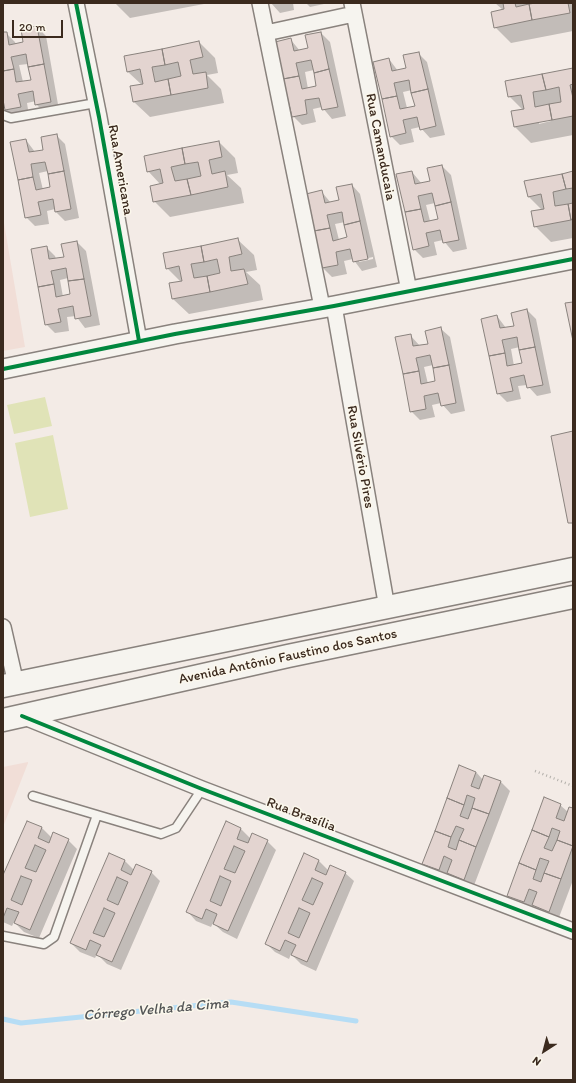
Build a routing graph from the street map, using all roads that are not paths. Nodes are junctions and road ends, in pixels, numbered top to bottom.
1 (76, 3) edge
2 (260, 3) edge
3 (353, 9) edge
4 (266, 33) junction
5 (96, 104) junction
6 (3, 115) edge
7 (573, 259) edge
8 (409, 291) junction
9 (328, 306) junction
10 (139, 341) junction
11 (3, 369) edge
12 (573, 569) edge
13 (573, 597) edge
14 (387, 608) junction
15 (3, 627) edge
16 (9, 685) edge
17 (12, 718) edge
18 (202, 789) junction
19 (33, 796) dead end
20 (97, 815) junction
21 (573, 931) edge
22 (3, 936) edge

1 - 5 street, Rua Americana
2 - 4 street, Rua Silvério Pires
3 - 4 street
3 - 8 street, Rua Camanducaia
4 - 9 street, Rua Silvério Pires
5 - 6 lane
5 - 10 street, Rua Americana
7 - 8 street
8 - 9 street
9 - 10 street
9 - 14 street, Rua Silvério Pires
10 - 11 street
12 - 14 main road, Avenida Antônio Faustino dos Santos
13 - 17 main road, Avenida Antônio Faustino dos Santos
14 - 16 main road, Avenida Antônio Faustino dos Santos
15 - 16 street
17 - 18 street, Rua Brasília
18 - 20 lane
18 - 21 street, Rua Brasília
19 - 20 lane
20 - 22 lane

